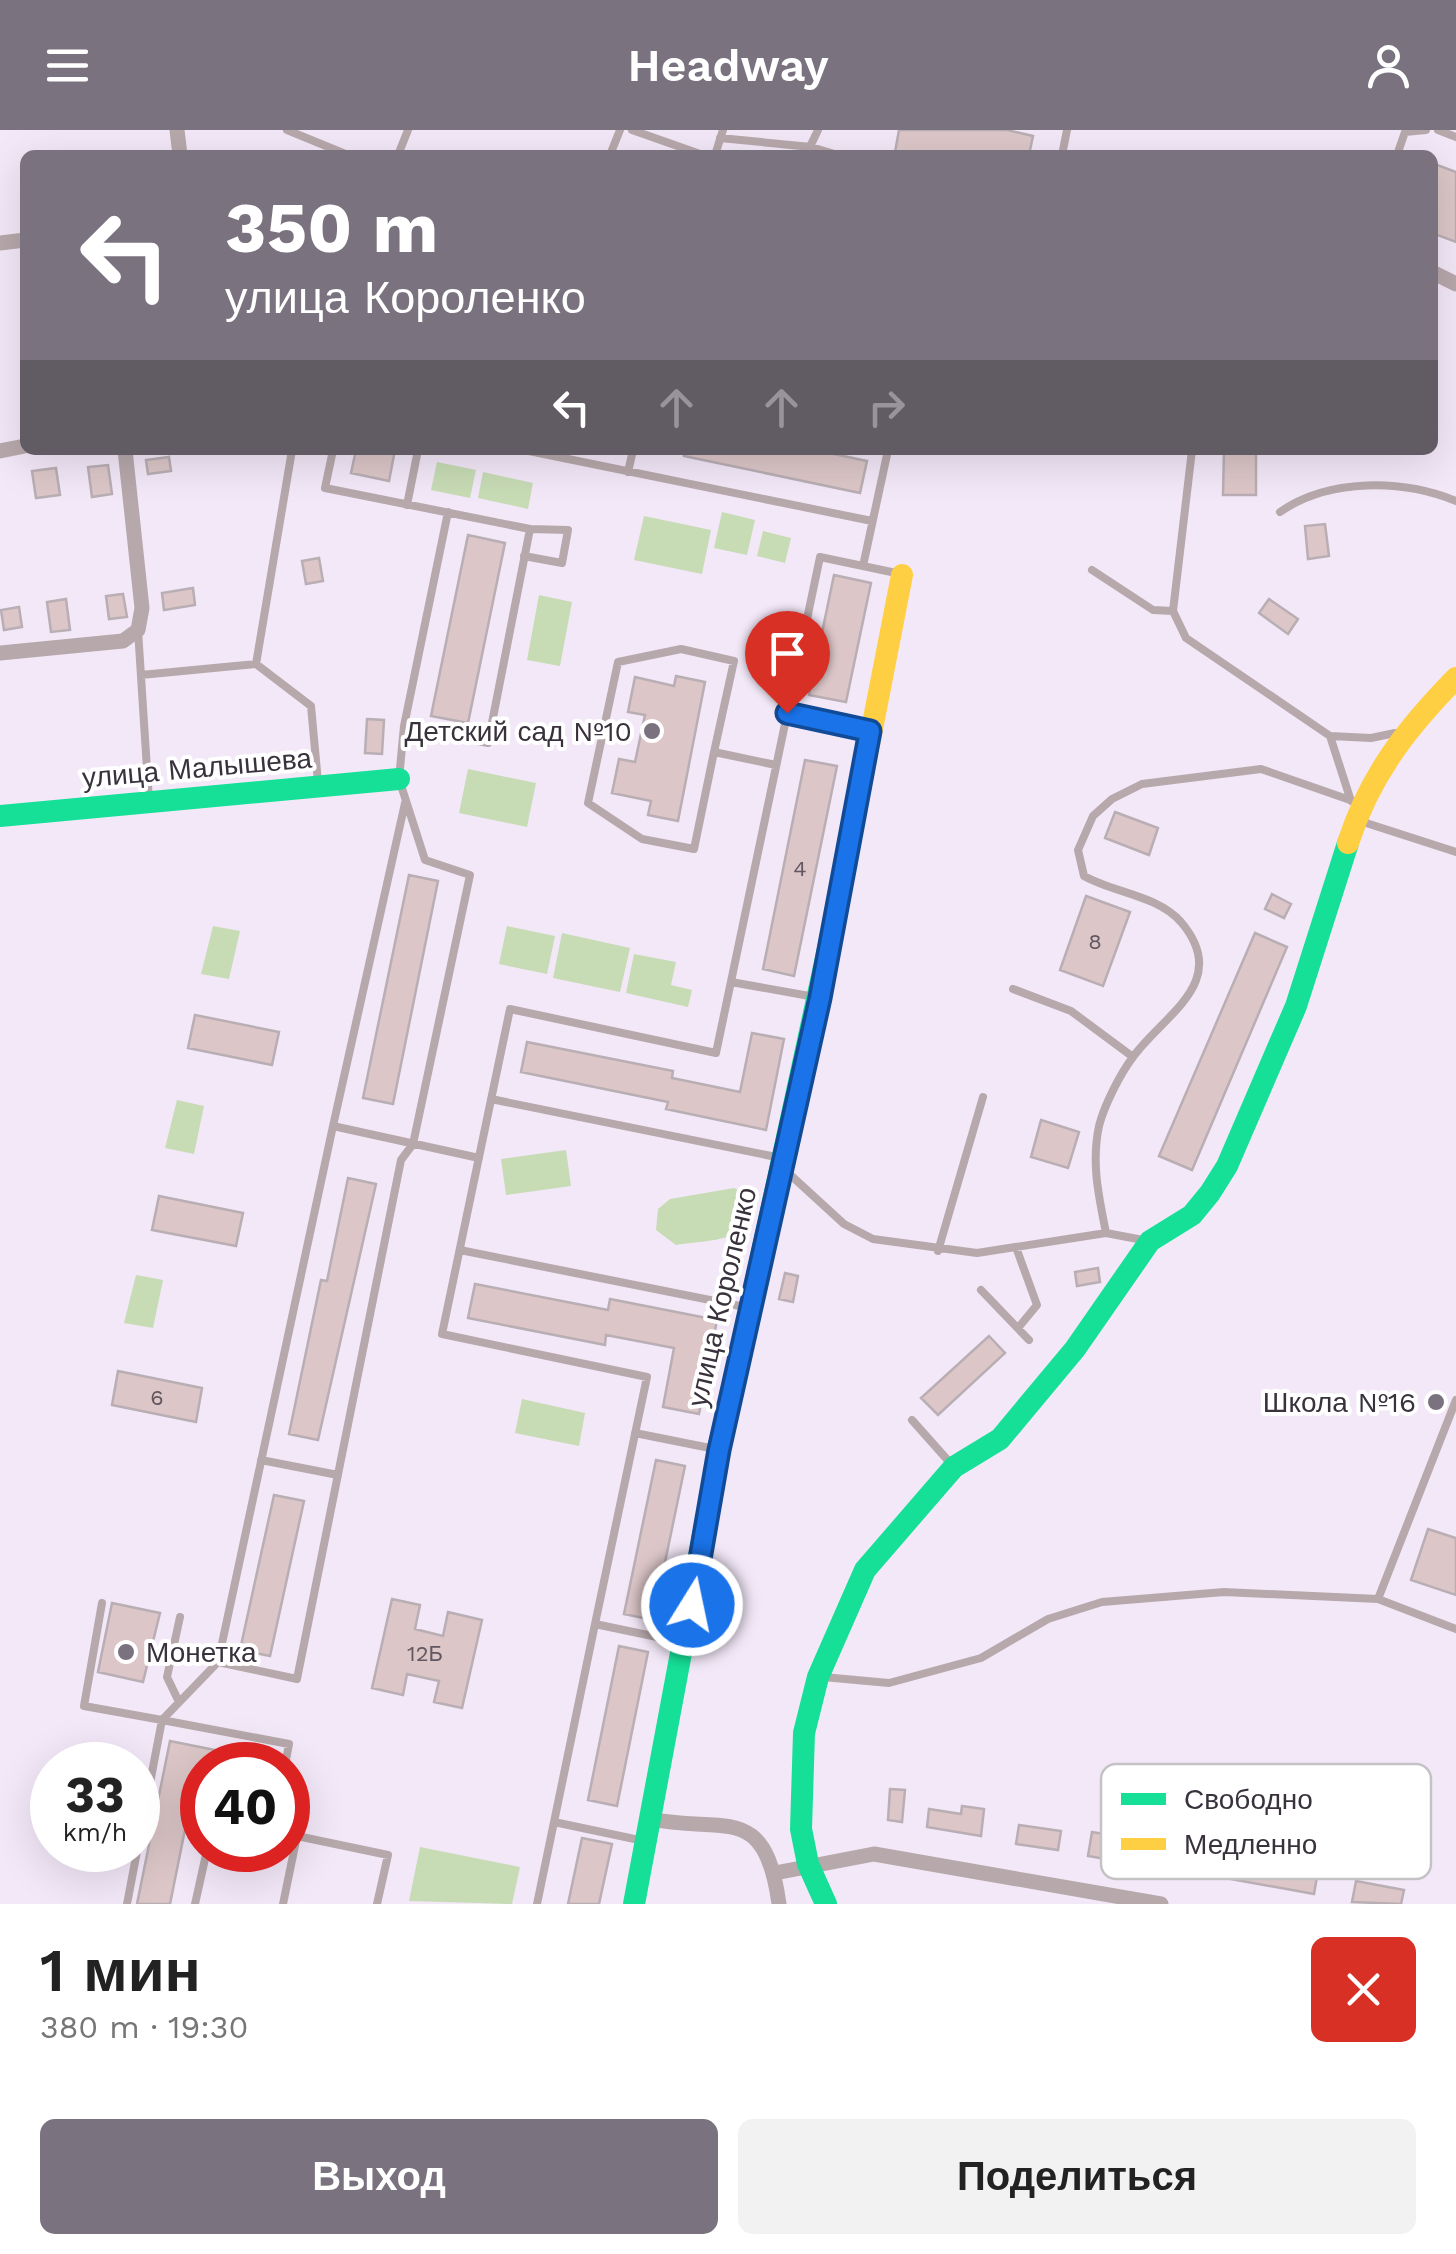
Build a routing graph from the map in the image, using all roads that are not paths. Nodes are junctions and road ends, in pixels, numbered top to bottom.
1 (287, 130) edge
2 (632, 130) edge
3 (1426, 130) edge
4 (1438, 130) edge
5 (721, 133) edge
6 (1456, 137) edge
7 (336, 150) edge
8 (689, 150) edge
9 (803, 150) edge
10 (1399, 150) edge
11 (126, 455) edge
12 (291, 455) edge
13 (332, 455) edge
14 (417, 455) edge
15 (548, 455) edge
16 (632, 455) edge
17 (887, 455) edge
18 (1191, 455) edge
19 (628, 472) junction
20 (1456, 501) edge
21 (406, 505) junction
22 (448, 512) junction
23 (1280, 512) dead end
24 (872, 521) junction
25 (530, 529) junction
26 (524, 556) junction
27 (863, 566) junction
28 (1092, 570) dead end
29 (902, 574) joint
30 (1173, 611) junction
31 (138, 630) junction
32 (0, 654) edge
33 (256, 664) junction
34 (141, 675) junction
35 (1456, 678) edge
36 (787, 713) junction
37 (404, 726) junction
38 (870, 731) junction
39 (1404, 731) junction
40 (1330, 736) junction
41 (714, 752) junction
42 (776, 765) junction
43 (318, 787) junction
44 (402, 789) junction
45 (149, 802) junction
46 (1353, 810) junction
47 (0, 816) edge
48 (1456, 852) edge
49 (731, 982) junction
50 (1013, 989) dead end
51 (820, 998) junction
52 (1133, 1057) junction
53 (983, 1096) dead end
54 (491, 1099) junction
55 (333, 1126) junction
56 (412, 1144) junction
57 (479, 1158) junction
58 (783, 1163) junction
59 (1106, 1233) junction
60 (1150, 1241) junction
61 (460, 1250) junction
62 (938, 1250) junction
63 (1017, 1250) junction
64 (981, 1290) dead end
65 (751, 1308) junction
66 (1018, 1328) junction
67 (1029, 1340) dead end
68 (1456, 1400) edge
69 (912, 1420) dead end
70 (635, 1433) junction
71 (719, 1450) junction
72 (261, 1460) junction
73 (954, 1467) junction
74 (338, 1476) junction
75 (1378, 1598) junction
76 (102, 1603) dead end
77 (180, 1617) dead end
78 (595, 1624) junction
79 (1456, 1629) edge
80 (686, 1643) junction
81 (218, 1662) junction
82 (818, 1677) junction
83 (179, 1702) junction
84 (162, 1720) junction
85 (279, 1742) edge
86 (554, 1822) junction
87 (648, 1830) junction
88 (310, 1839) edge
89 (808, 1864) junction
90 (202, 1872) edge
91 (287, 1872) edge
92 (775, 1873) junction
93 (127, 1904) edge
94 (195, 1904) edge
95 (283, 1904) edge
96 (378, 1904) edge
97 (536, 1904) edge
98 (634, 1904) edge
99 (779, 1904) edge
100 (826, 1904) edge
101 (1161, 1904) edge

1 - 7 lane
2 - 8 lane
3 - 10 lane
4 - 6 lane
5 - 9 lane
11 - 31 street
12 - 33 lane
13 - 21 lane
14 - 21 lane
15 - 19 lane
16 - 19 lane
17 - 24 lane
18 - 30 lane
19 - 24 lane
20 - 23 lane
21 - 22 lane
22 - 25 lane
22 - 37 lane
24 - 27 lane
25 - 26 lane
25 - 26 lane
26 - 37 lane
27 - 29 lane
27 - 36 lane
28 - 30 lane
29 - 38 street, улица Короленко
30 - 40 lane
31 - 32 street
31 - 34 lane
33 - 34 lane
33 - 43 lane
34 - 45 lane
35 - 39 street
36 - 38 lane
36 - 42 lane
37 - 44 lane
38 - 51 street, улица Короленко
39 - 40 lane
39 - 46 street
40 - 46 lane
41 - 41 lane
41 - 42 lane
42 - 49 lane
43 - 44 street, улица Малышева
43 - 45 street, улица Малышева
44 - 55 lane
44 - 56 lane
45 - 47 street, улица Малышева
46 - 48 lane
46 - 52 lane
46 - 60 street
49 - 51 lane
49 - 54 lane
50 - 52 lane
51 - 58 street, улица Короленко
52 - 59 lane
53 - 62 lane
54 - 57 lane
54 - 58 lane
55 - 56 lane
55 - 72 lane
56 - 57 lane
56 - 74 lane
57 - 61 lane
58 - 62 lane
58 - 65 street, улица Короленко
59 - 60 lane
59 - 63 lane
60 - 73 street
61 - 65 lane
61 - 70 lane
62 - 63 lane
63 - 66 lane
64 - 66 lane
65 - 71 street, улица Короленко
66 - 67 lane
68 - 75 lane
69 - 73 lane
70 - 71 lane
70 - 78 lane
71 - 80 street, улица Короленко
72 - 74 lane
72 - 81 lane
73 - 82 street
74 - 81 lane
75 - 79 lane
75 - 82 lane
76 - 84 lane
77 - 83 lane
78 - 80 lane
78 - 86 lane
80 - 87 street, улица Короленко
81 - 83 lane
82 - 89 street
83 - 84 lane
84 - 85 lane
84 - 93 lane
86 - 87 lane
86 - 97 lane
87 - 92 street
87 - 98 street, улица Короленко
88 - 96 lane
89 - 92 street
89 - 100 street
89 - 101 street
90 - 94 lane
91 - 95 lane
92 - 99 street

